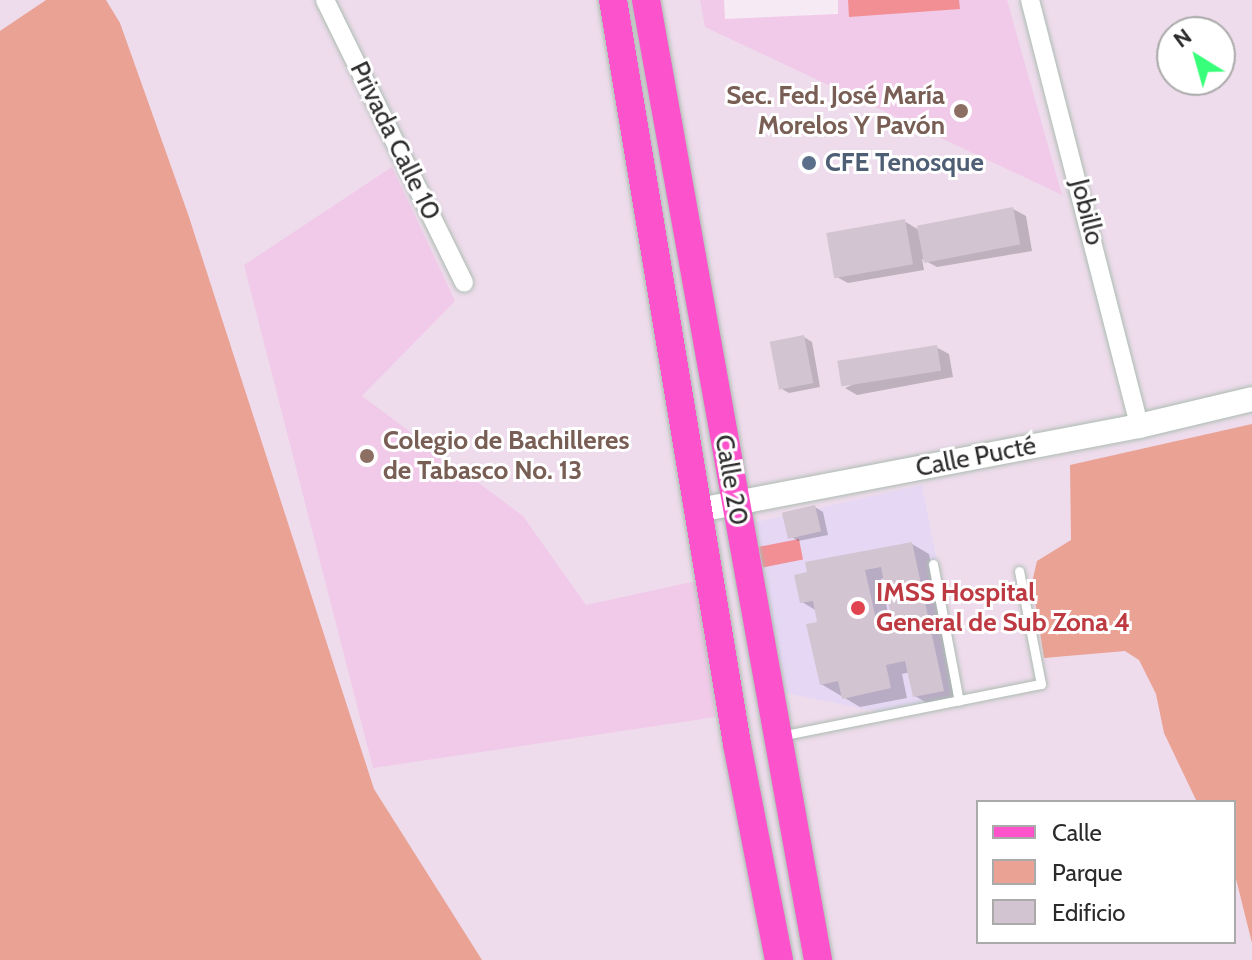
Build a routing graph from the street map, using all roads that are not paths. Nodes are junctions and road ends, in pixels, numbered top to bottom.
1 (325, 0) edge
2 (1030, 0) edge
3 (646, 3) edge
4 (614, 6) edge
5 (464, 283) dead end
6 (1252, 399) edge
7 (1139, 426) junction
8 (735, 503) junction
9 (699, 510) junction
10 (933, 564) dead end
11 (1019, 571) dead end
12 (959, 701) junction
13 (777, 736) junction
14 (737, 744) junction
15 (779, 960) edge
16 (818, 960) edge

1 - 5 street, Privada Calle 10
2 - 7 street, Jobillo
3 - 4 main road
3 - 8 main road, Calle 20
4 - 9 main road, Calle 20
6 - 7 street, Calle Pucté
7 - 8 street, Calle Pucté
8 - 9 street, Calle Pucté
8 - 13 main road, Calle 20
9 - 14 main road, Calle 20
10 - 12 lane
11 - 12 lane
12 - 13 lane
13 - 14 main road
13 - 16 main road, Calle 20
14 - 15 main road, Calle 20

